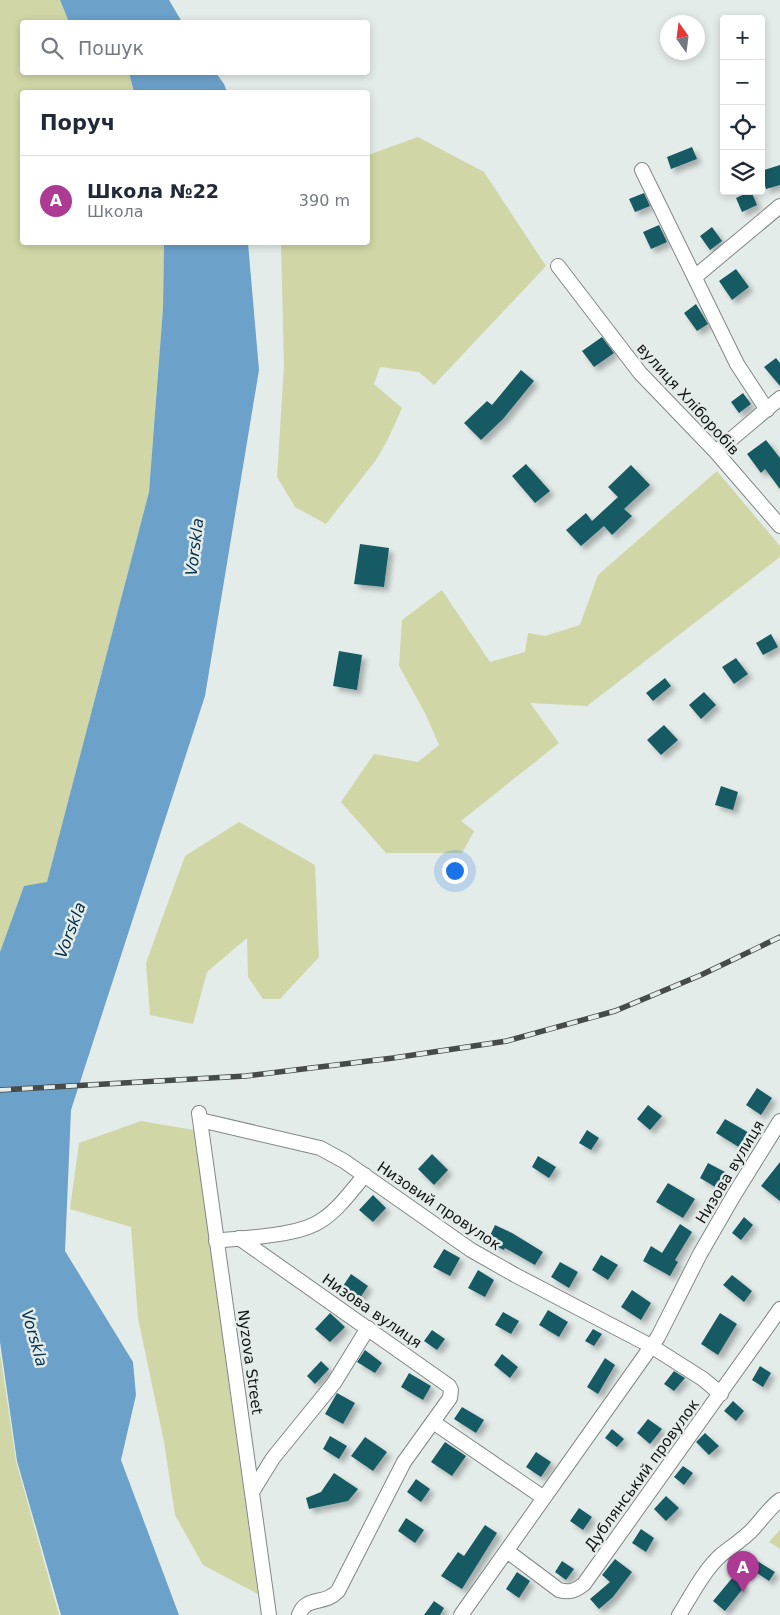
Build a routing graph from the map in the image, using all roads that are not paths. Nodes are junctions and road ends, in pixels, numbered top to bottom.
1 (642, 170) dead end
2 (780, 206) edge
3 (558, 266) dead end
4 (696, 276) junction
5 (780, 398) edge
6 (767, 410) junction
7 (716, 452) junction
8 (780, 526) edge
9 (199, 1117) joint
10 (780, 1121) edge
11 (365, 1176) junction
12 (239, 1238) junction
13 (216, 1241) junction
14 (780, 1310) edge
15 (368, 1328) junction
16 (651, 1346) junction
17 (721, 1394) junction
18 (433, 1422) junction
19 (252, 1492) junction
20 (544, 1498) junction
21 (780, 1500) edge
22 (507, 1551) junction
23 (269, 1615) edge
24 (299, 1615) edge
25 (461, 1615) edge
26 (679, 1615) edge

1 - 4 street
2 - 4 street
3 - 7 street, вулиця Хліборобів
4 - 6 street
5 - 6 street
6 - 7 street
7 - 8 street, вулиця Хліборобів
9 - 11 street, Низовий провулок
9 - 13 street, Nyzova Street
10 - 16 street, Низова вулиця
11 - 12 street
11 - 16 street, Низовий провулок
12 - 13 street
12 - 15 street, Низова вулиця
13 - 19 street, Nyzova Street
14 - 17 street, Дублянський провулок
15 - 18 street, Низова вулиця
15 - 19 street
16 - 17 street
16 - 20 street, Низова вулиця
17 - 22 street, Дублянський провулок
18 - 20 street
18 - 24 street, Низова вулиця
19 - 23 street, Nyzova Street
20 - 22 street, Низова вулиця
21 - 26 street
22 - 25 street, Низова вулиця

